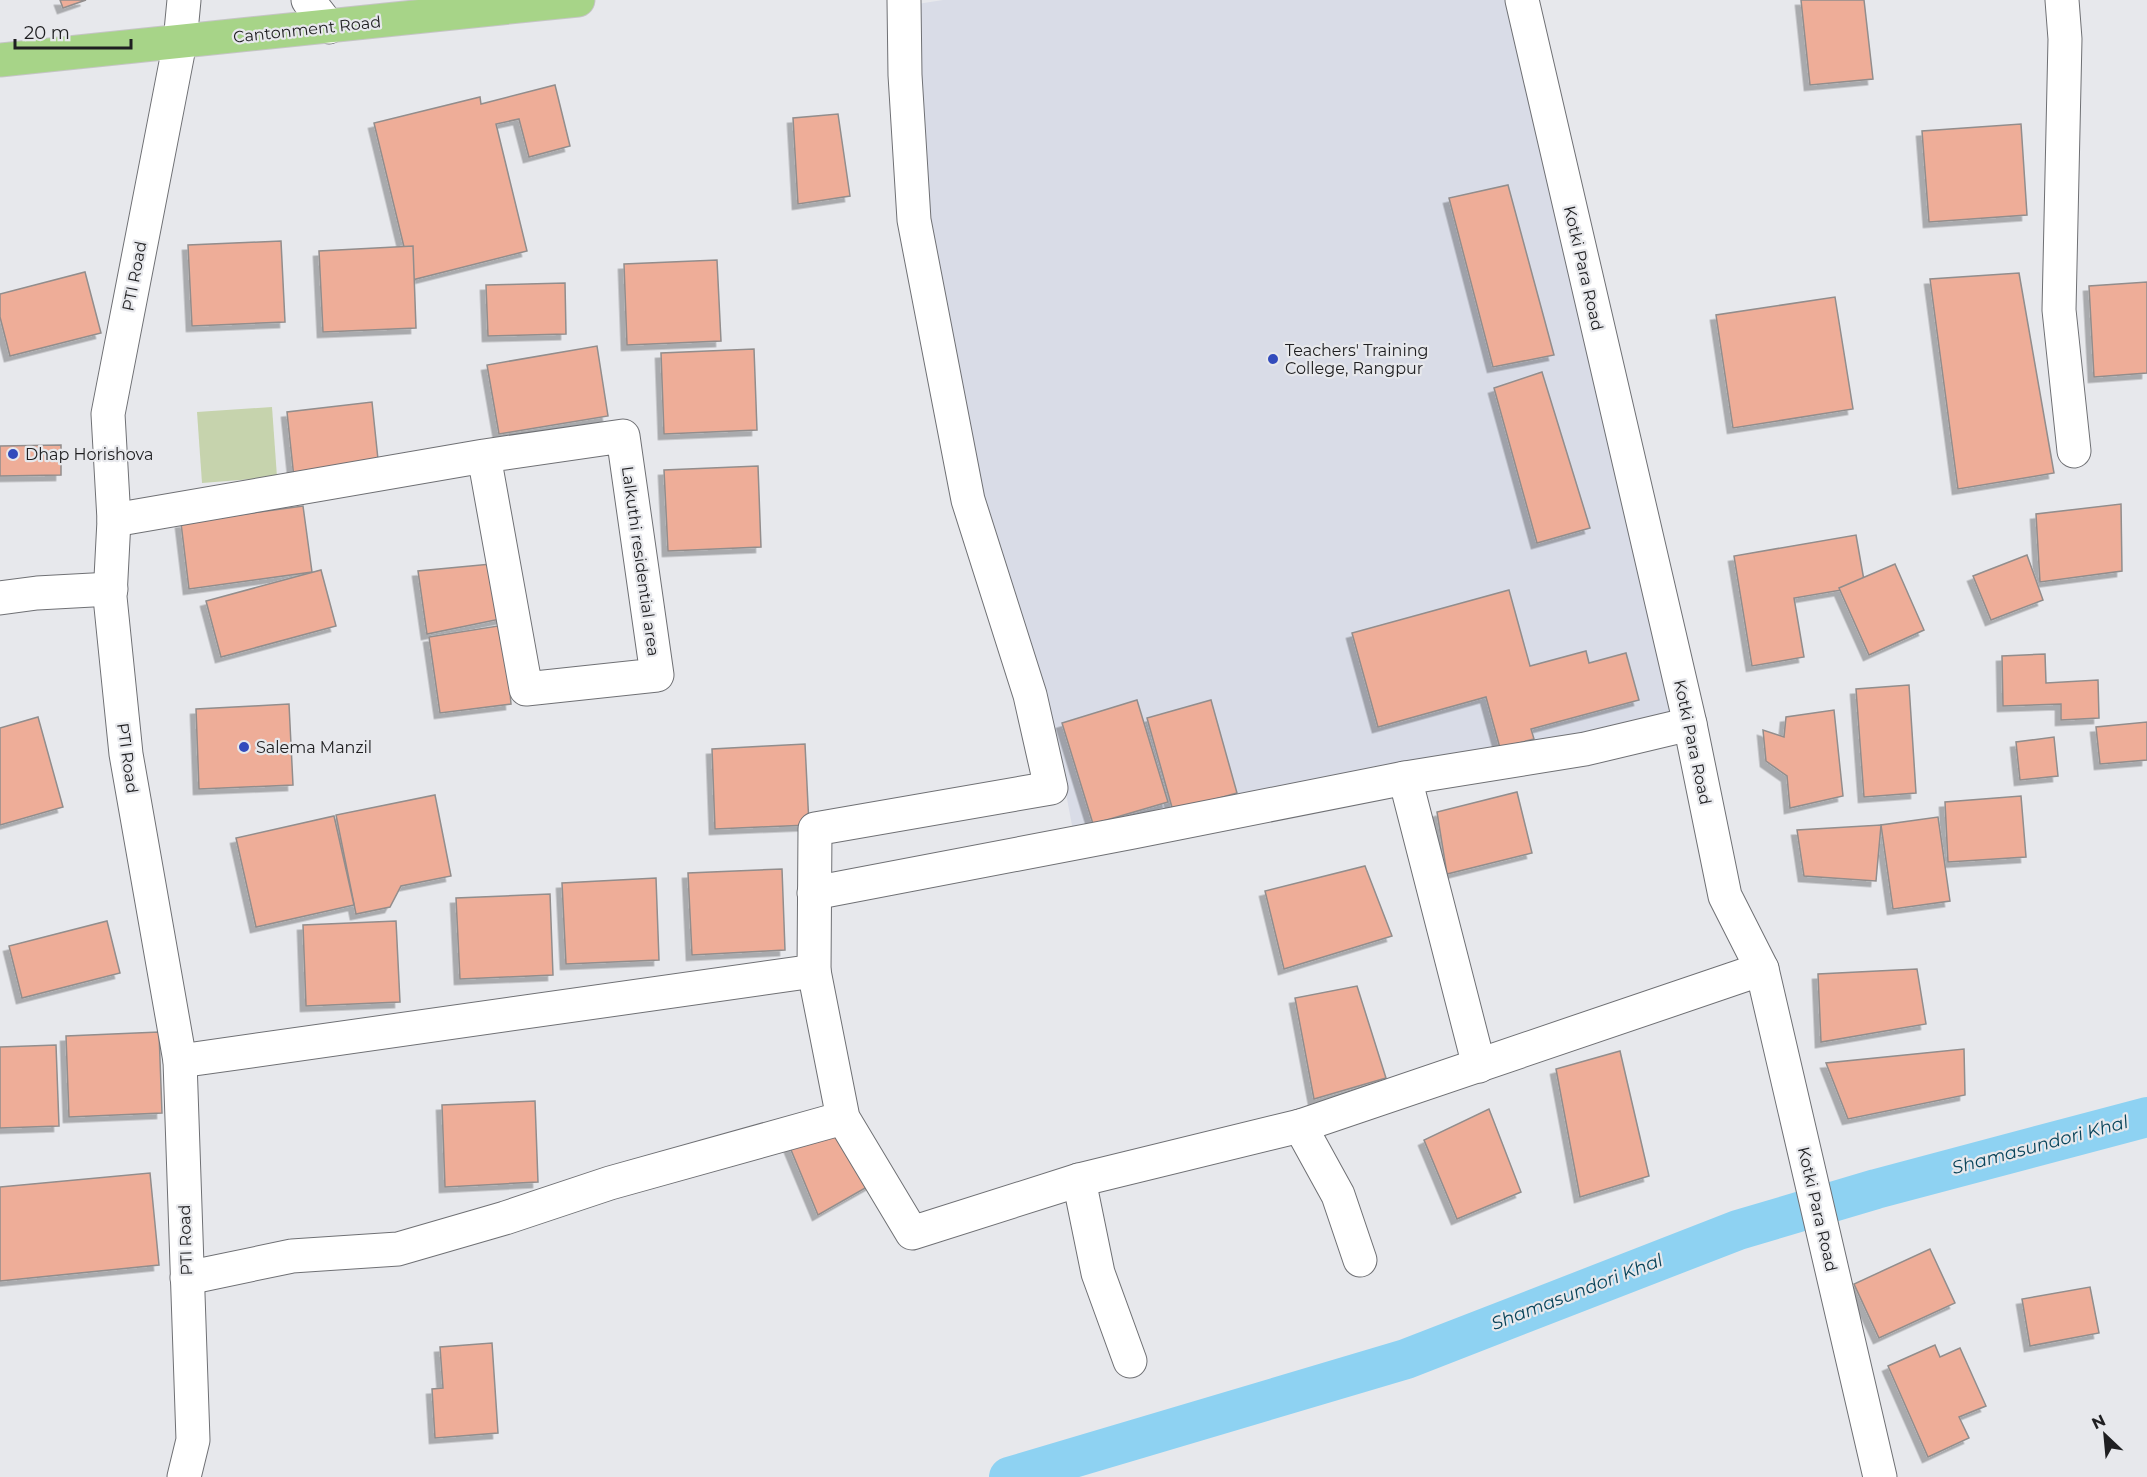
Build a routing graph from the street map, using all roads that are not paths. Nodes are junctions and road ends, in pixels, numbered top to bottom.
1 (184, 0) edge
2 (308, 0) edge
3 (578, 0) edge
4 (903, 0) edge
5 (1522, 0) edge
6 (2062, 0) edge
7 (329, 27) junction
8 (180, 42) junction
9 (0, 60) edge
10 (2074, 451) dead end
11 (484, 456) junction
12 (114, 520) junction
13 (111, 589) junction
14 (0, 598) edge
15 (1690, 724) junction
16 (1405, 777) junction
17 (814, 894) junction
18 (1762, 969) junction
19 (813, 971) junction
20 (180, 1061) junction
21 (1479, 1066) junction
22 (843, 1118) junction
23 (1300, 1126) junction
24 (1079, 1180) junction
25 (1360, 1260) dead end
26 (187, 1278) junction
27 (1130, 1361) dead end
28 (184, 1477) edge
29 (1880, 1477) edge

1 - 8 street, PTI Road
2 - 7 street
3 - 7 main road, Cantonment Road
4 - 17 street
5 - 15 street, Kotki Para Road
6 - 10 street
7 - 8 main road, Cantonment Road
8 - 9 main road, Cantonment Road
8 - 12 street, PTI Road
11 - 11 street, Lalkuthi residential area
11 - 12 street, Lalkuthi residential area
12 - 13 street, PTI Road
13 - 14 street
13 - 20 street, PTI Road
15 - 16 street
15 - 18 street, Kotki Para Road
16 - 17 street
16 - 21 street
17 - 19 street
18 - 21 street
18 - 29 street, Kotki Para Road
19 - 20 street
19 - 22 street
20 - 26 street, PTI Road
21 - 23 street
22 - 24 street
22 - 26 street
23 - 24 street
23 - 25 street
24 - 27 street
26 - 28 street, PTI Road

